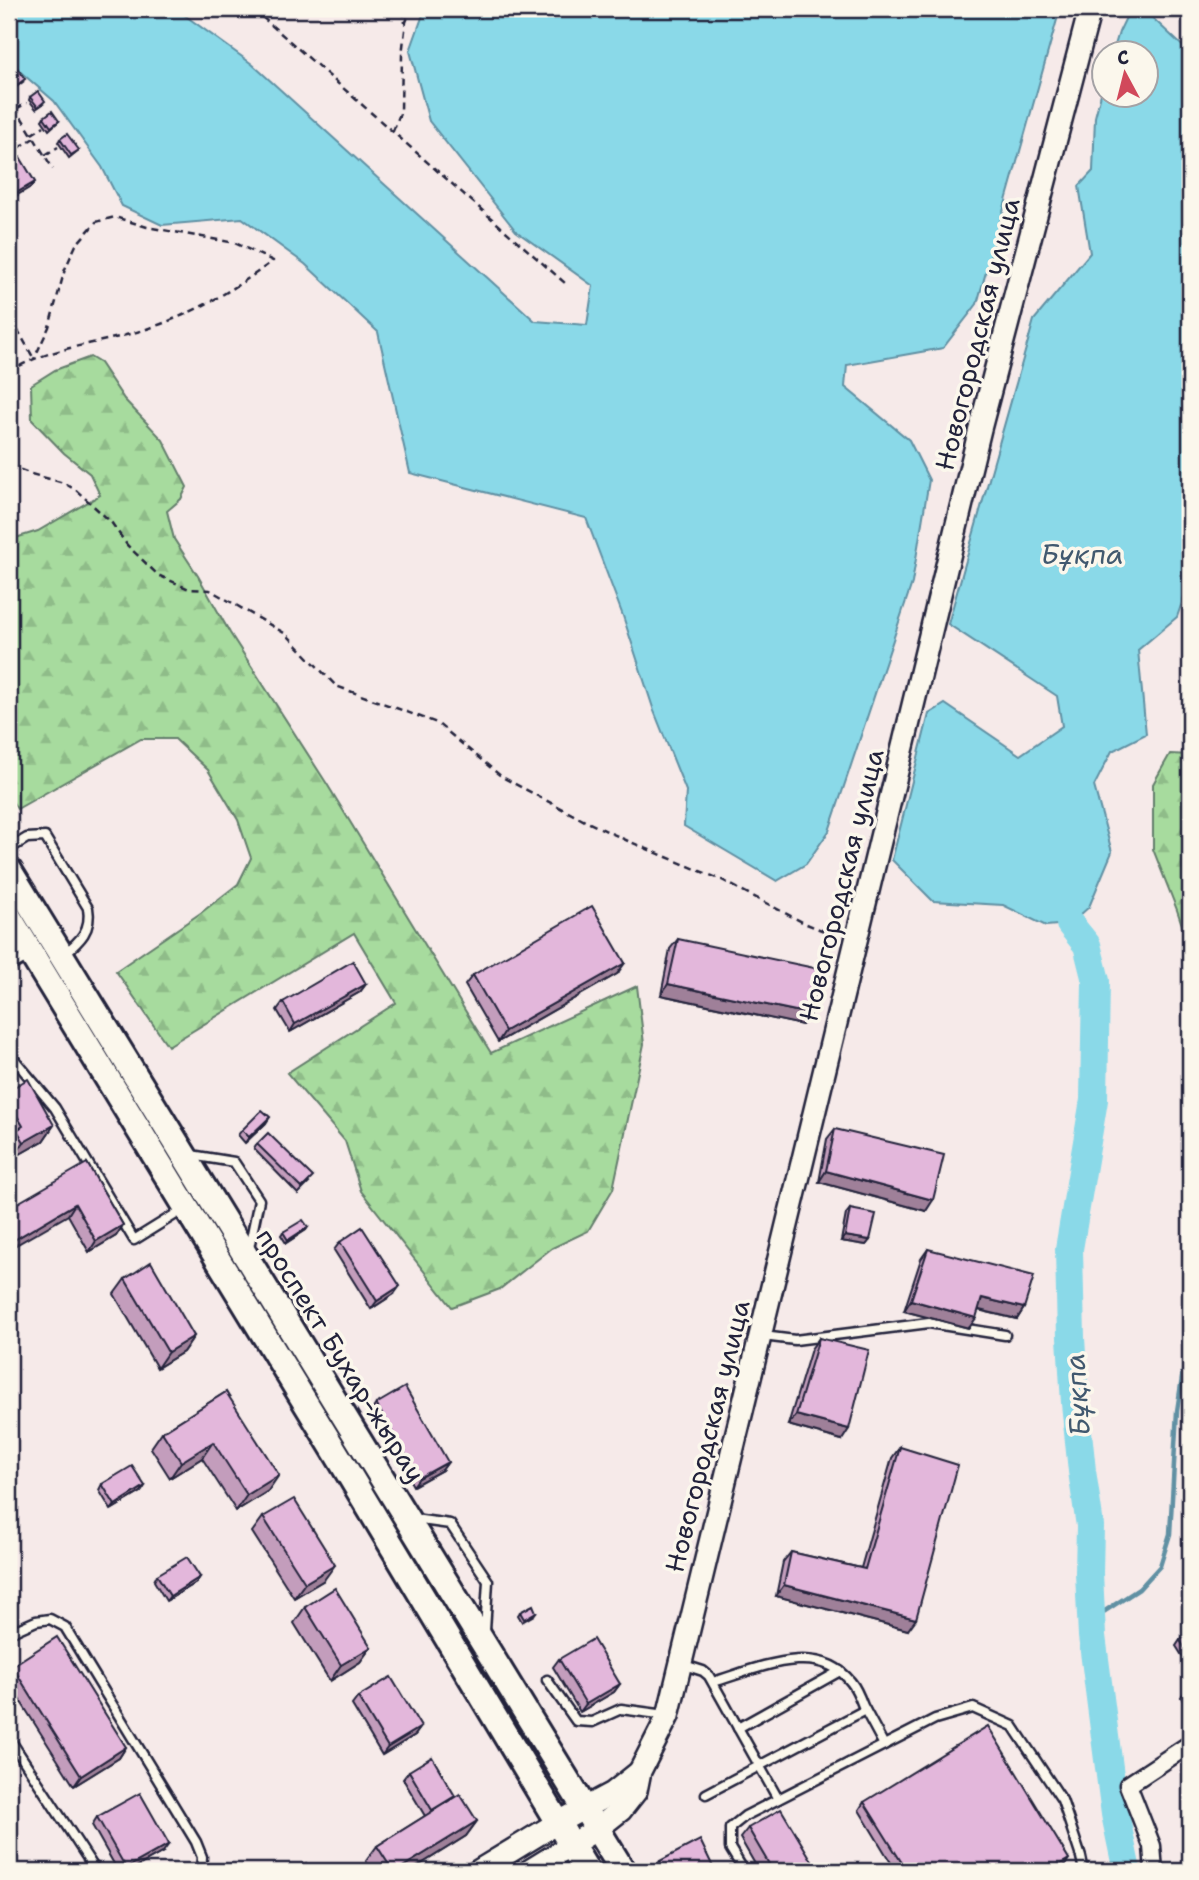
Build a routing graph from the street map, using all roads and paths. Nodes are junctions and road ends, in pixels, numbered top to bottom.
1 (253, 9) edge
2 (262, 9) edge
3 (403, 9) edge
4 (411, 9) edge
5 (1090, 9) edge
6 (263, 16) junction
7 (405, 27) junction
8 (9, 97) edge
9 (27, 103) dead end
10 (16, 109) junction
11 (44, 126) edge
12 (393, 131) junction
13 (33, 136) junction
14 (58, 147) dead end
15 (9, 154) edge
16 (45, 155) junction
17 (53, 169) dead end
18 (565, 283) dead end
19 (9, 320) edge
20 (34, 359) junction
21 (9, 372) edge
22 (9, 465) edge
23 (9, 849) edge
24 (9, 870) edge
25 (9, 917) edge
26 (855, 943) junction
27 (32, 955) junction
28 (61, 956) junction
29 (9, 967) edge
30 (9, 1053) edge
31 (182, 1153) junction
32 (208, 1195) junction
33 (186, 1208) junction
34 (247, 1258) junction
35 (1005, 1335) dead end
36 (760, 1336) junction
37 (406, 1517) junction
38 (9, 1633) edge
39 (484, 1645) junction
40 (680, 1664) junction
41 (840, 1671) junction
42 (547, 1680) dead end
43 (713, 1682) junction
44 (865, 1710) junction
45 (668, 1716) junction
46 (738, 1728) junction
47 (9, 1738) edge
48 (1190, 1744) edge
49 (884, 1745) junction
50 (760, 1767) junction
51 (706, 1794) dead end
52 (778, 1799) junction
53 (591, 1819) junction
54 (557, 1823) junction
55 (572, 1845) junction
56 (96, 1871) edge
57 (201, 1871) edge
58 (478, 1871) edge
59 (529, 1871) edge
60 (587, 1871) edge
61 (623, 1871) edge
62 (744, 1871) edge
63 (1084, 1871) edge
64 (1154, 1871) edge

1 - 6 path
2 - 6 path
3 - 7 path
4 - 7 path
5 - 26 street, Новогородская улица
6 - 12 path
7 - 12 path
8 - 10 path
9 - 10 path
10 - 13 path
11 - 13 path
12 - 18 path
13 - 15 path
13 - 16 path
14 - 16 path
16 - 17 path
19 - 20 path
20 - 20 path
20 - 21 path
22 - 26 path
23 - 28 lane
24 - 28 main road, проспект Бухар-жырау
25 - 27 main road, проспект Бухар-жырау
26 - 36 street, Новогородская улица
27 - 29 lane
27 - 33 main road, проспект Бухар-жырау
28 - 31 main road, проспект Бухар-жырау
30 - 33 lane
31 - 32 main road, проспект Бухар-жырау
31 - 34 lane
32 - 33 main road
32 - 34 main road, проспект Бухар-жырау
33 - 54 main road, проспект Бухар-жырау
34 - 37 main road, проспект Бухар-жырау
35 - 36 lane
36 - 40 street, Новогородская улица
37 - 39 main road, проспект Бухар-жырау
37 - 39 lane
38 - 57 lane
39 - 53 main road, проспект Бухар-жырау
40 - 43 lane
40 - 45 street, Новогородская улица
41 - 43 lane
41 - 44 lane
41 - 46 lane
42 - 45 lane
43 - 46 lane
44 - 49 lane
44 - 50 lane
45 - 53 street, Новогородская улица
46 - 50 lane
47 - 56 lane
48 - 64 street
49 - 52 lane
49 - 63 lane
50 - 51 lane
50 - 52 lane
52 - 62 lane
53 - 54 street
53 - 55 street
53 - 61 main road, проспект Бухар-жырау
54 - 55 main road, проспект Бухар-жырау
54 - 58 street
55 - 59 street
55 - 60 main road, проспект Бухар-жырау

